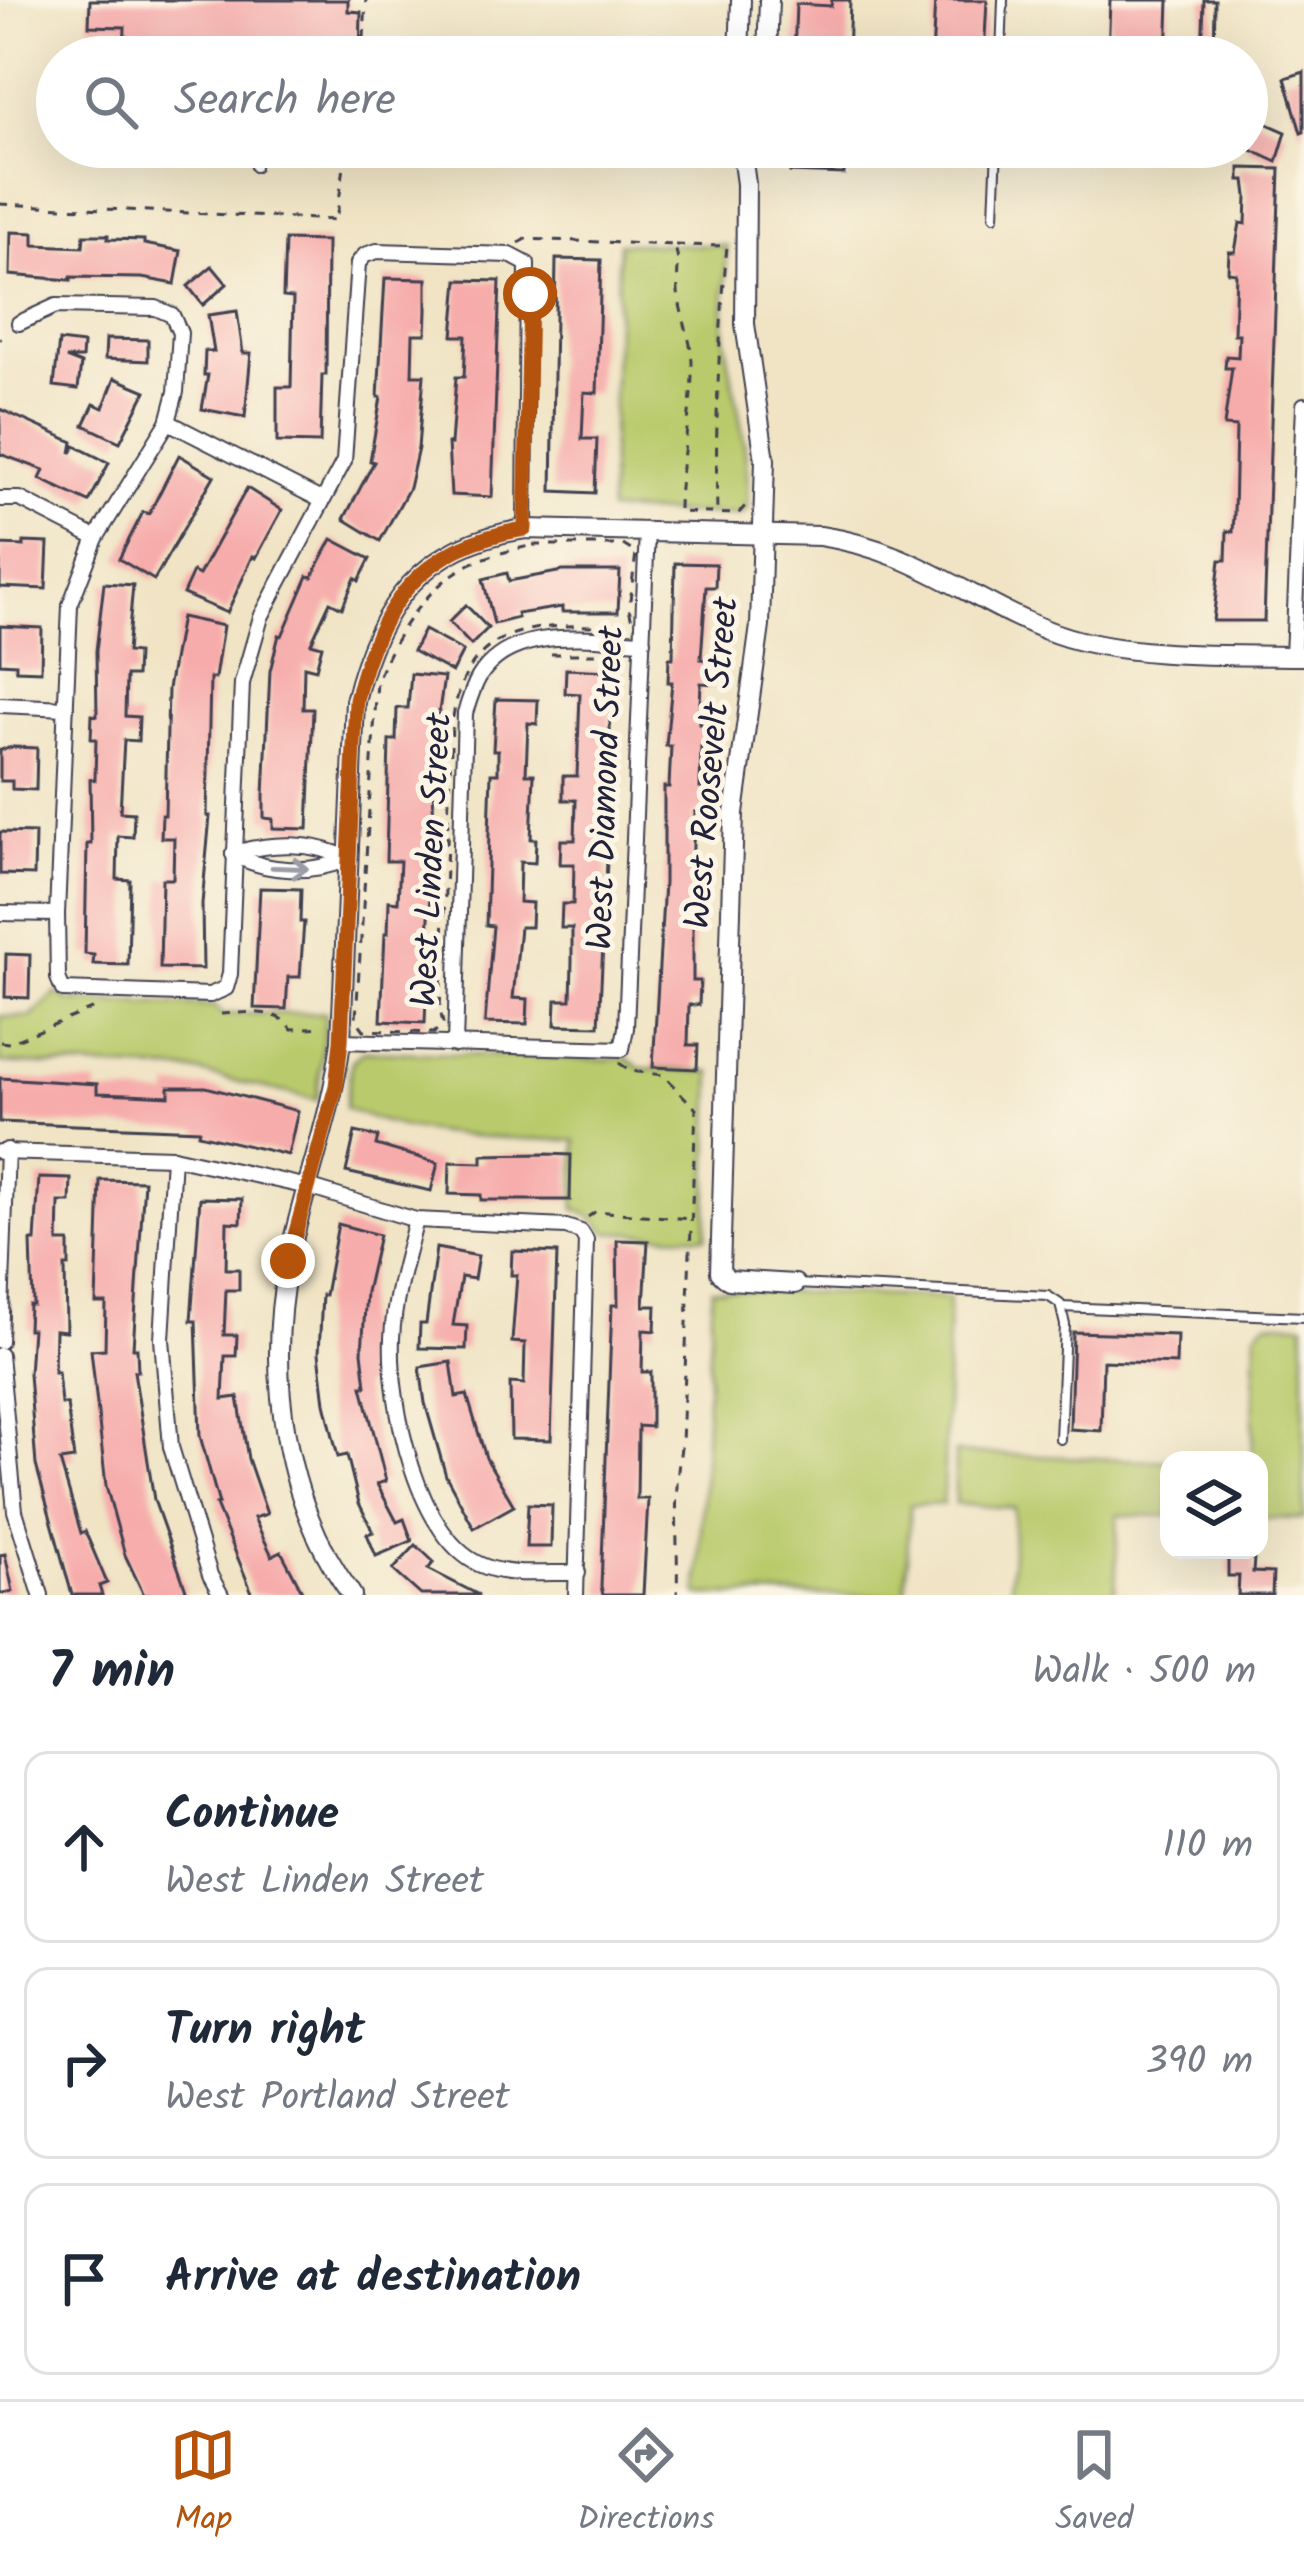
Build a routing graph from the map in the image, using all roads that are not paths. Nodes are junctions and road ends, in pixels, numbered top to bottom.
1 (741, 0) edge
2 (769, 0) edge
3 (1003, 0) edge
4 (740, 36) edge
5 (767, 36) edge
6 (1002, 36) edge
7 (744, 168) edge
8 (750, 168) edge
9 (996, 168) edge
10 (746, 184) junction
11 (994, 216) dead end
12 (19, 323) dead end
13 (1304, 405) edge
14 (168, 422) junction
15 (0, 499) edge
16 (321, 500) junction
17 (525, 529) junction
18 (647, 530) junction
19 (764, 533) junction
20 (96, 538) junction
21 (1302, 540) edge
22 (643, 641) junction
23 (1298, 656) edge
24 (0, 705) edge
25 (66, 708) junction
26 (233, 854) junction
27 (348, 859) junction
28 (0, 913) edge
29 (57, 914) junction
30 (341, 1041) junction
31 (455, 1046) junction
32 (3, 1151) edge
33 (172, 1156) junction
34 (308, 1187) junction
35 (416, 1220) junction
36 (795, 1284) joint
37 (1061, 1307) junction
38 (1304, 1317) edge
39 (0, 1341) edge
40 (0, 1355) edge
41 (1060, 1439) dead end
42 (8, 1514) edge
43 (578, 1573) junction
44 (41, 1595) edge
45 (221, 1595) edge
46 (352, 1595) edge
47 (576, 1595) edge

1 - 4 street
2 - 5 street
3 - 6 lane
7 - 10 street, West Roosevelt Street
8 - 10 street, West Roosevelt Street
9 - 11 lane
10 - 19 street, West Roosevelt Street
12 - 14 street
13 - 21 street
14 - 16 street
14 - 20 street
15 - 20 street
16 - 17 street
16 - 26 street
17 - 18 street
17 - 27 street
18 - 19 street
18 - 22 street, West Diamond Street
19 - 23 street
19 - 36 street, West Roosevelt Street
20 - 25 street
21 - 23 street
22 - 31 street, West Linden Street
22 - 31 street, West Diamond Street
24 - 25 street
25 - 29 street
26 - 27 street
26 - 29 street
27 - 30 street
28 - 29 street
30 - 31 street
30 - 34 street
32 - 33 street
32 - 39 street
33 - 34 street
33 - 45 street
34 - 35 street
34 - 46 street
35 - 43 street
35 - 43 street
36 - 37 lane
37 - 38 lane
37 - 41 lane
40 - 42 street
42 - 44 street
43 - 47 street

